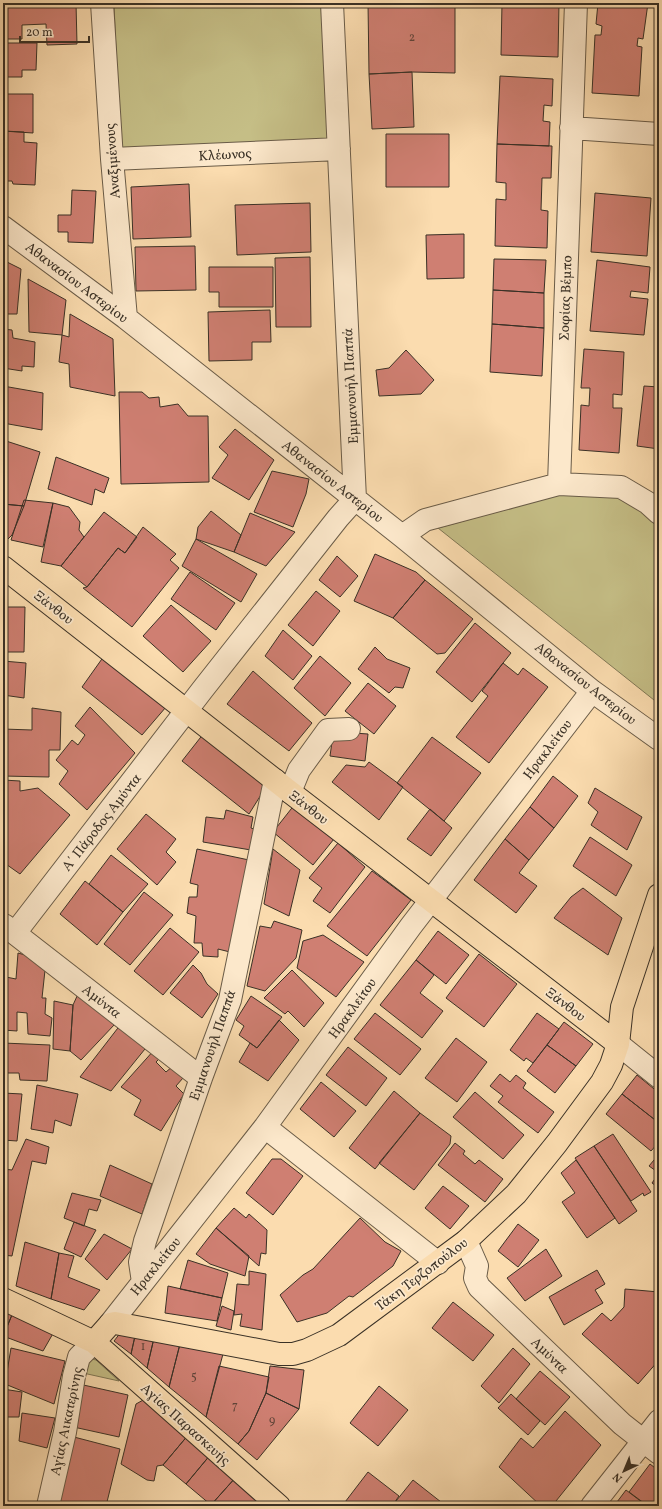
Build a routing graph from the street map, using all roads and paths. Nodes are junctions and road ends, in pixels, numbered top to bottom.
1 (102, 3) edge
2 (332, 3) edge
3 (576, 3) edge
4 (571, 128) junction
5 (659, 134) edge
6 (339, 149) junction
7 (112, 159) junction
8 (3, 227) edge
9 (126, 318) junction
10 (559, 484) junction
11 (356, 499) junction
12 (659, 513) edge
13 (402, 536) junction
14 (3, 567) edge
15 (592, 691) junction
16 (186, 710) junction
17 (349, 729) dead end
18 (659, 739) edge
19 (282, 786) junction
20 (659, 896) edge
21 (432, 901) junction
22 (9, 928) edge
23 (618, 1044) junction
24 (659, 1077) edge
25 (201, 1078) junction
26 (265, 1127) junction
27 (466, 1241) junction
28 (438, 1263) junction
29 (143, 1282) junction
30 (3, 1300) edge
31 (110, 1324) junction
32 (94, 1342) junction
33 (659, 1421) edge
34 (651, 1447) edge
35 (276, 1505) edge
36 (48, 1506) edge
37 (592, 1506) edge

1 - 7 street, Αναξιμένους
2 - 6 street, Εμμανουήλ Παππά
3 - 4 street, Σοφίας Βέμπο
4 - 5 street
4 - 10 street, Σοφίας Βέμπο
6 - 7 street, Κλέωνος
6 - 11 street, Εμμανουήλ Παππά
7 - 9 street, Αναξιμένους
8 - 9 street, Αθανασίου Αστερίου
9 - 11 street, Αθανασίου Αστερίου
10 - 12 street
10 - 13 street
11 - 13 street, Αθανασίου Αστερίου
11 - 16 street
13 - 15 street, Αθανασίου Αστερίου
14 - 16 main road, Ξάνθου
15 - 18 street, Αθανασίου Αστερίου
15 - 21 street, Ηρακλείτου
16 - 19 main road, Ξάνθου
16 - 22 street, Α΄ Πάροδος Αμύντα
17 - 19 street, Εμμανουήλ Παππά
19 - 21 main road, Ξάνθου
19 - 25 street, Εμμανουήλ Παππά
20 - 23 main road, Τάκη Τερζοπούλου
21 - 23 main road, Ξάνθου
21 - 26 street, Ηρακλείτου
22 - 25 street, Αμύντα
23 - 24 street
23 - 27 main road, Τάκη Τερζοπούλου
25 - 29 street, Εμμανουήλ Παππά
26 - 28 street
26 - 29 street, Ηρακλείτου
27 - 28 main road, Τάκη Τερζοπούλου
27 - 34 street, Αμύντα
28 - 31 main road, Τάκη Τερζοπούλου
29 - 31 street, Ηρακλείτου
30 - 32 main road
31 - 32 main road
32 - 35 main road, Αγίας Παρασκευής
32 - 36 street, Αγίας Αικατερίνης
33 - 34 street
34 - 37 street

